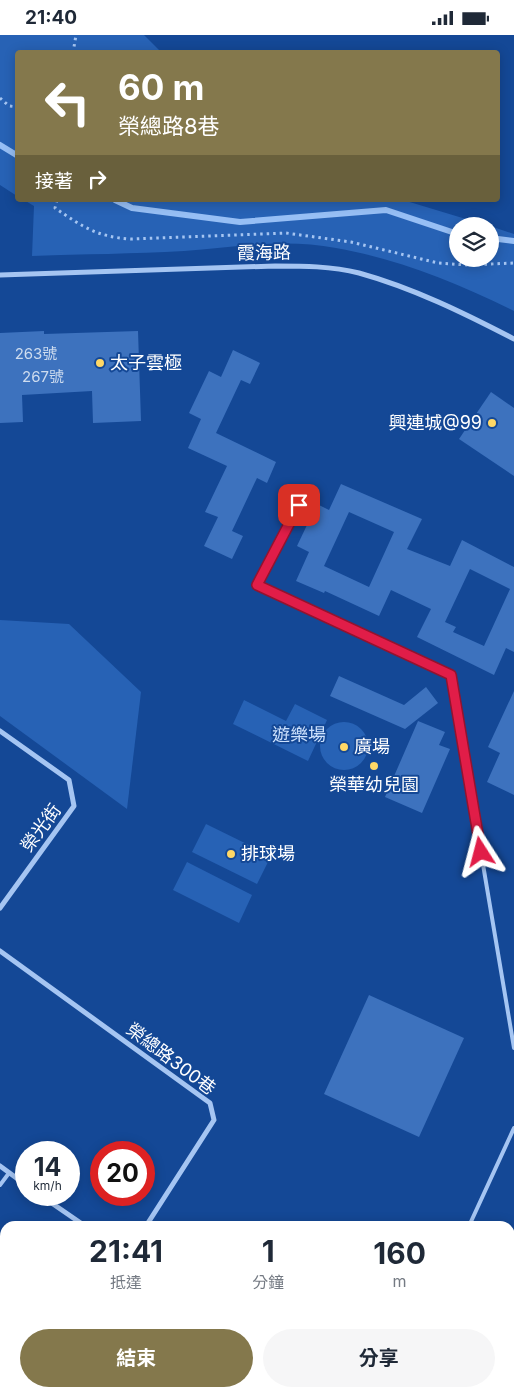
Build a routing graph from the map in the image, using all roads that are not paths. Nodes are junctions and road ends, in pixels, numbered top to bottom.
1 (0, 275) edge
2 (514, 339) edge
3 (299, 505) dead end
4 (0, 731) edge
5 (0, 908) edge
6 (0, 951) edge
7 (514, 1048) edge
8 (514, 1129) edge
9 (0, 1166) edge
10 (9, 1173) junction
11 (15, 1177) edge
12 (0, 1185) edge
13 (56, 1206) edge
14 (78, 1221) edge
15 (149, 1221) edge
16 (473, 1221) edge

1 - 2 street, 霞海路
3 - 7 lane
4 - 5 street, 榮光街
6 - 15 street, 榮總路300巷
8 - 16 lane
9 - 10 street
10 - 11 street
10 - 12 lane
13 - 14 street

